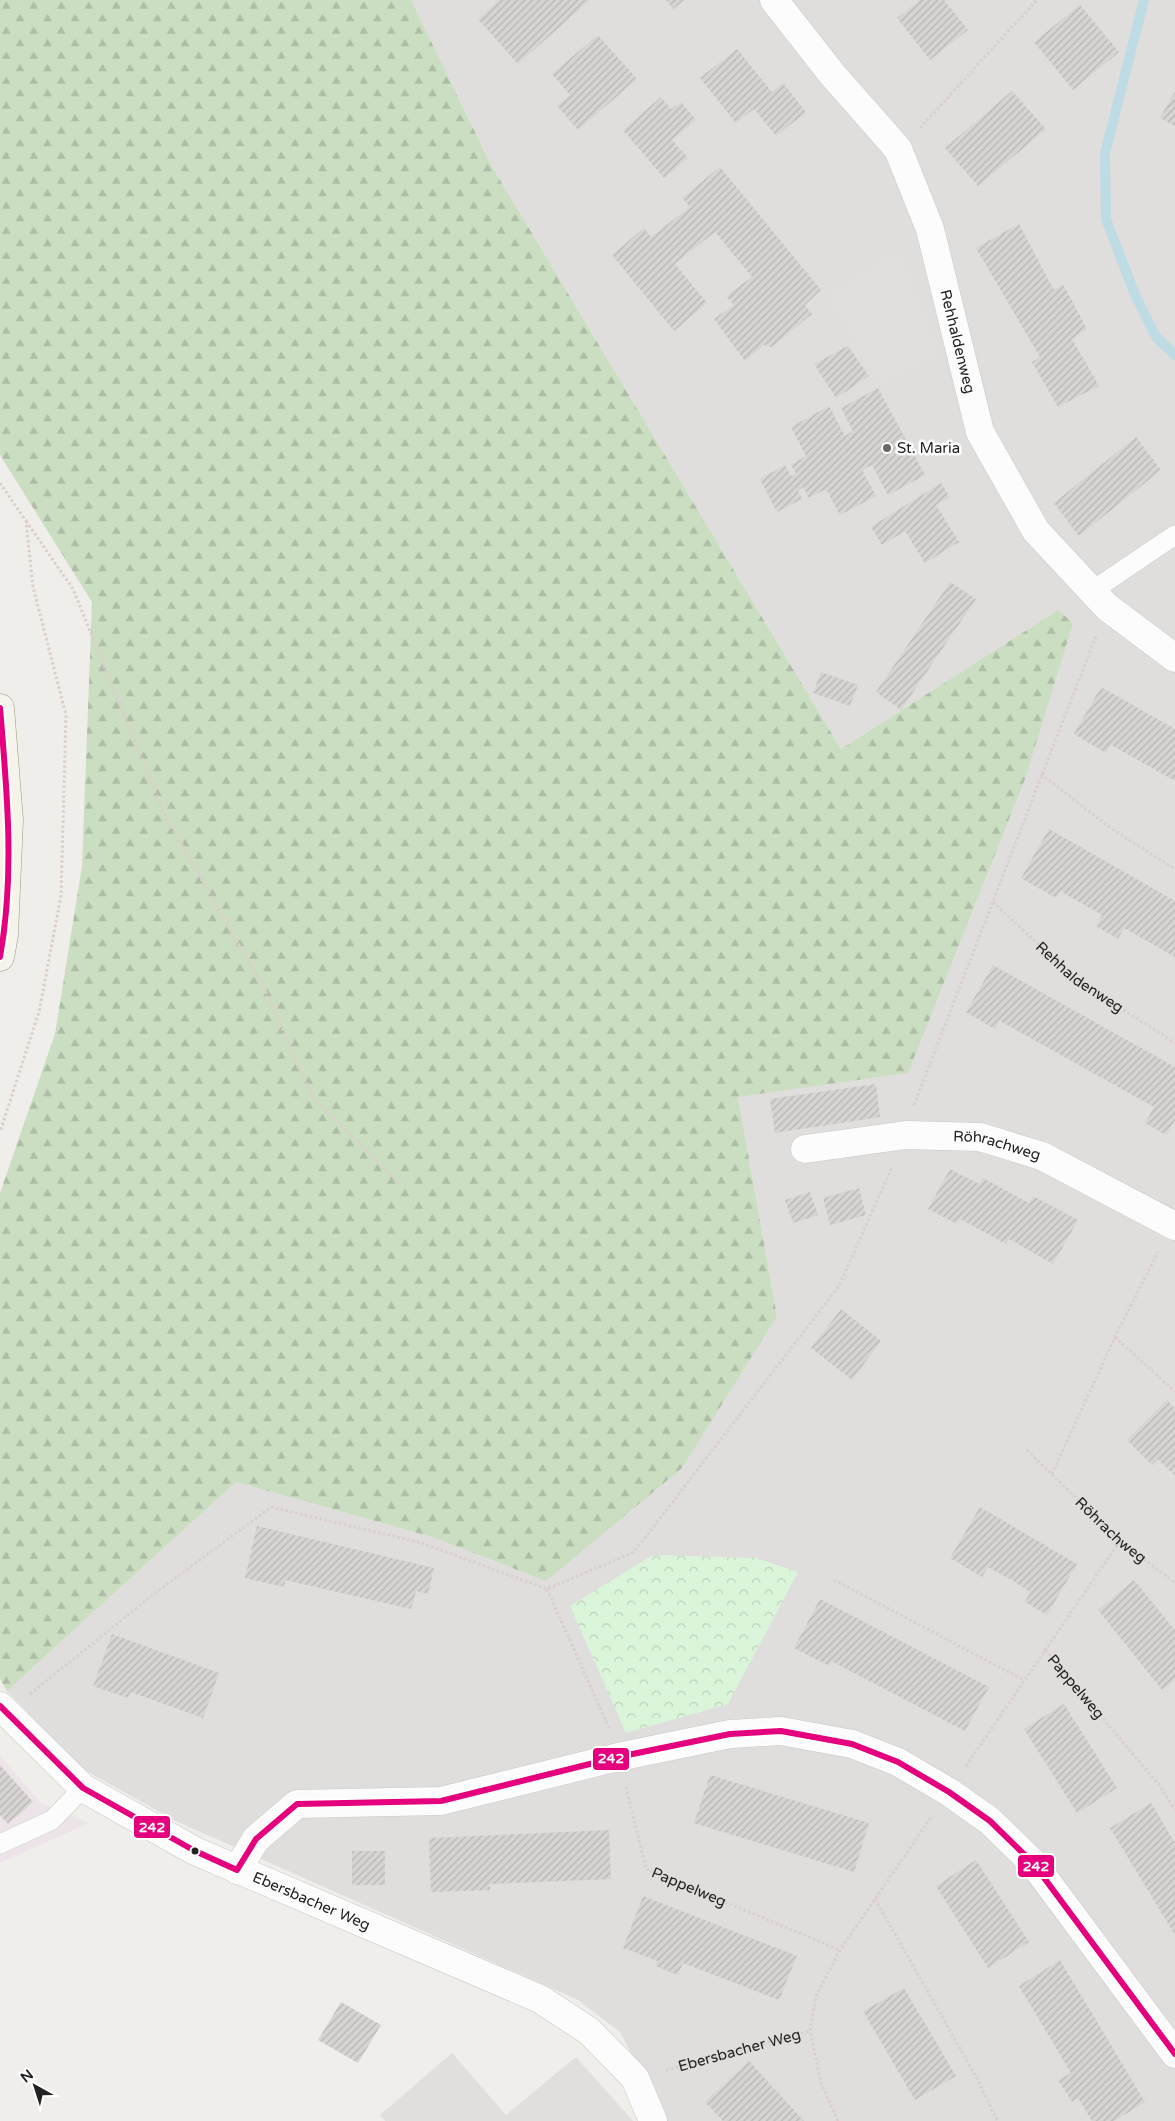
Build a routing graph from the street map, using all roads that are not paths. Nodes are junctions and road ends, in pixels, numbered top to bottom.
1 (774, 0) edge
2 (1175, 535) edge
3 (1100, 599) junction
4 (1175, 658) edge
5 (0, 708) edge
6 (0, 957) edge
7 (805, 1149) dead end
8 (1174, 1226) edge
9 (3, 1710) edge
10 (83, 1788) junction
11 (0, 1844) edge
12 (237, 1870) junction
13 (1175, 2054) edge
14 (653, 2121) edge

1 - 3 street, Rehhaldenweg
2 - 3 lane
3 - 4 street, Rehhaldenweg
5 - 6 main road
7 - 8 street, Röhrachweg
9 - 10 street, Ebersbacher Weg
10 - 11 lane
10 - 12 street, Ebersbacher Weg
12 - 13 street
12 - 14 street, Ebersbacher Weg

